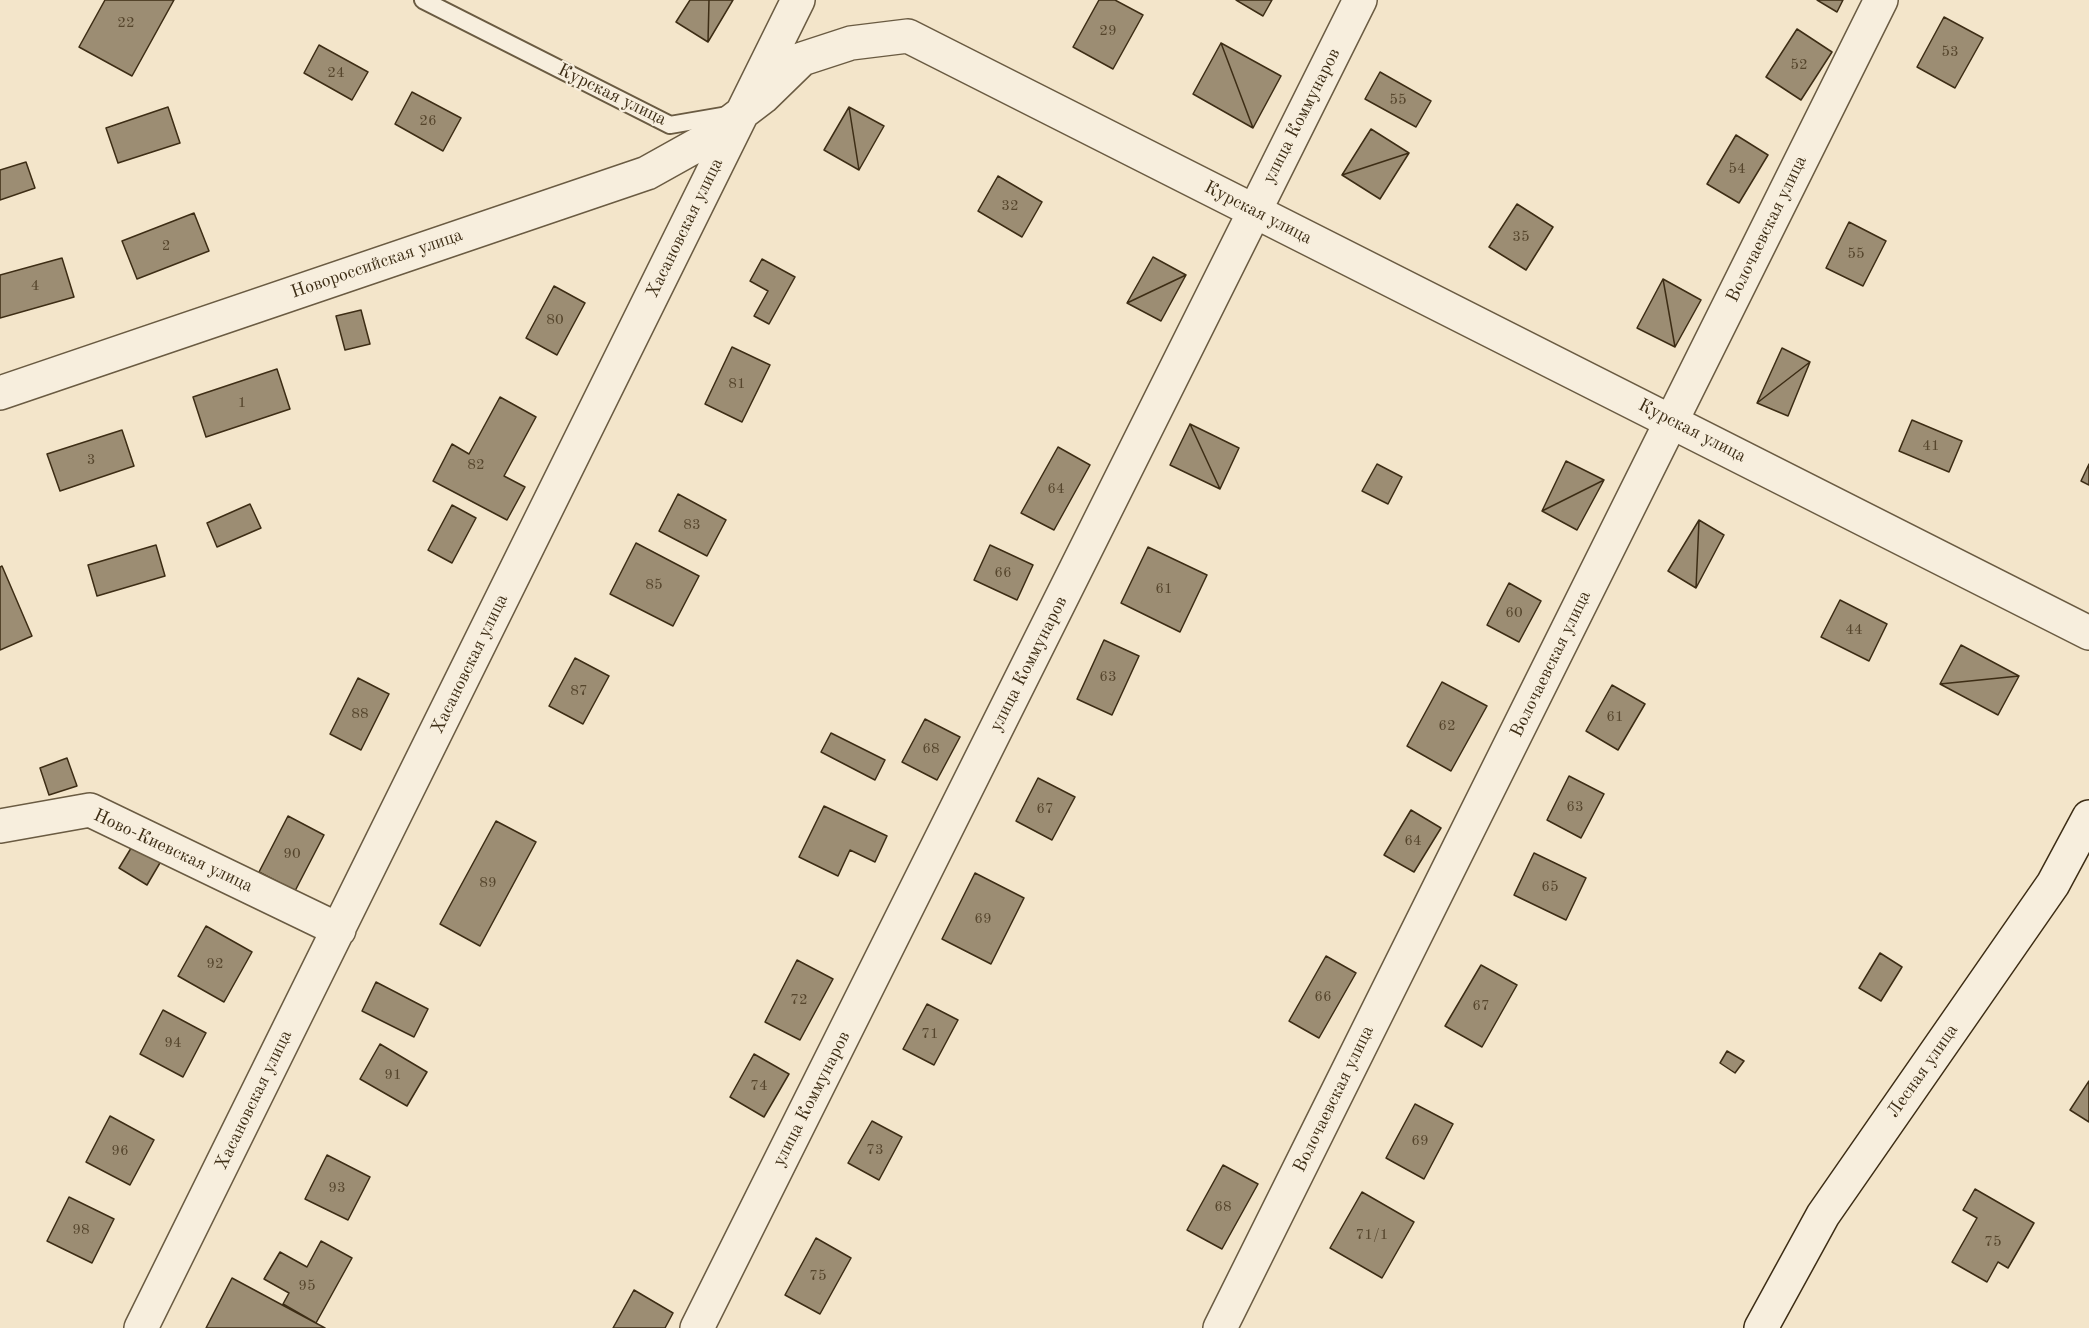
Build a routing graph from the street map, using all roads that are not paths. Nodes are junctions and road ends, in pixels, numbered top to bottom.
1 (423, 0) edge
2 (798, 0) edge
3 (1360, 0) edge
4 (1881, 0) edge
5 (742, 112) junction
6 (1255, 211) junction
7 (0, 393) edge
8 (1672, 421) junction
9 (2089, 633) edge
10 (2089, 817) edge
11 (0, 826) edge
12 (339, 930) junction
13 (141, 1328) edge
14 (697, 1328) edge
15 (1220, 1328) edge
16 (1761, 1328) edge

1 - 5 lane, Курская улица
2 - 5 street, Хасановская улица
3 - 6 street, улица Коммунаров
4 - 8 street, Волочаевская улица
5 - 6 street, Курская улица
5 - 7 street, Новороссийская улица
5 - 12 street, Хасановская улица
6 - 8 street, Курская улица
6 - 14 street, улица Коммунаров
8 - 9 street, Курская улица
8 - 15 street, Волочаевская улица
10 - 16 street, Лесная улица
11 - 12 street, Ново-Киевская улица
12 - 13 street, Хасановская улица

